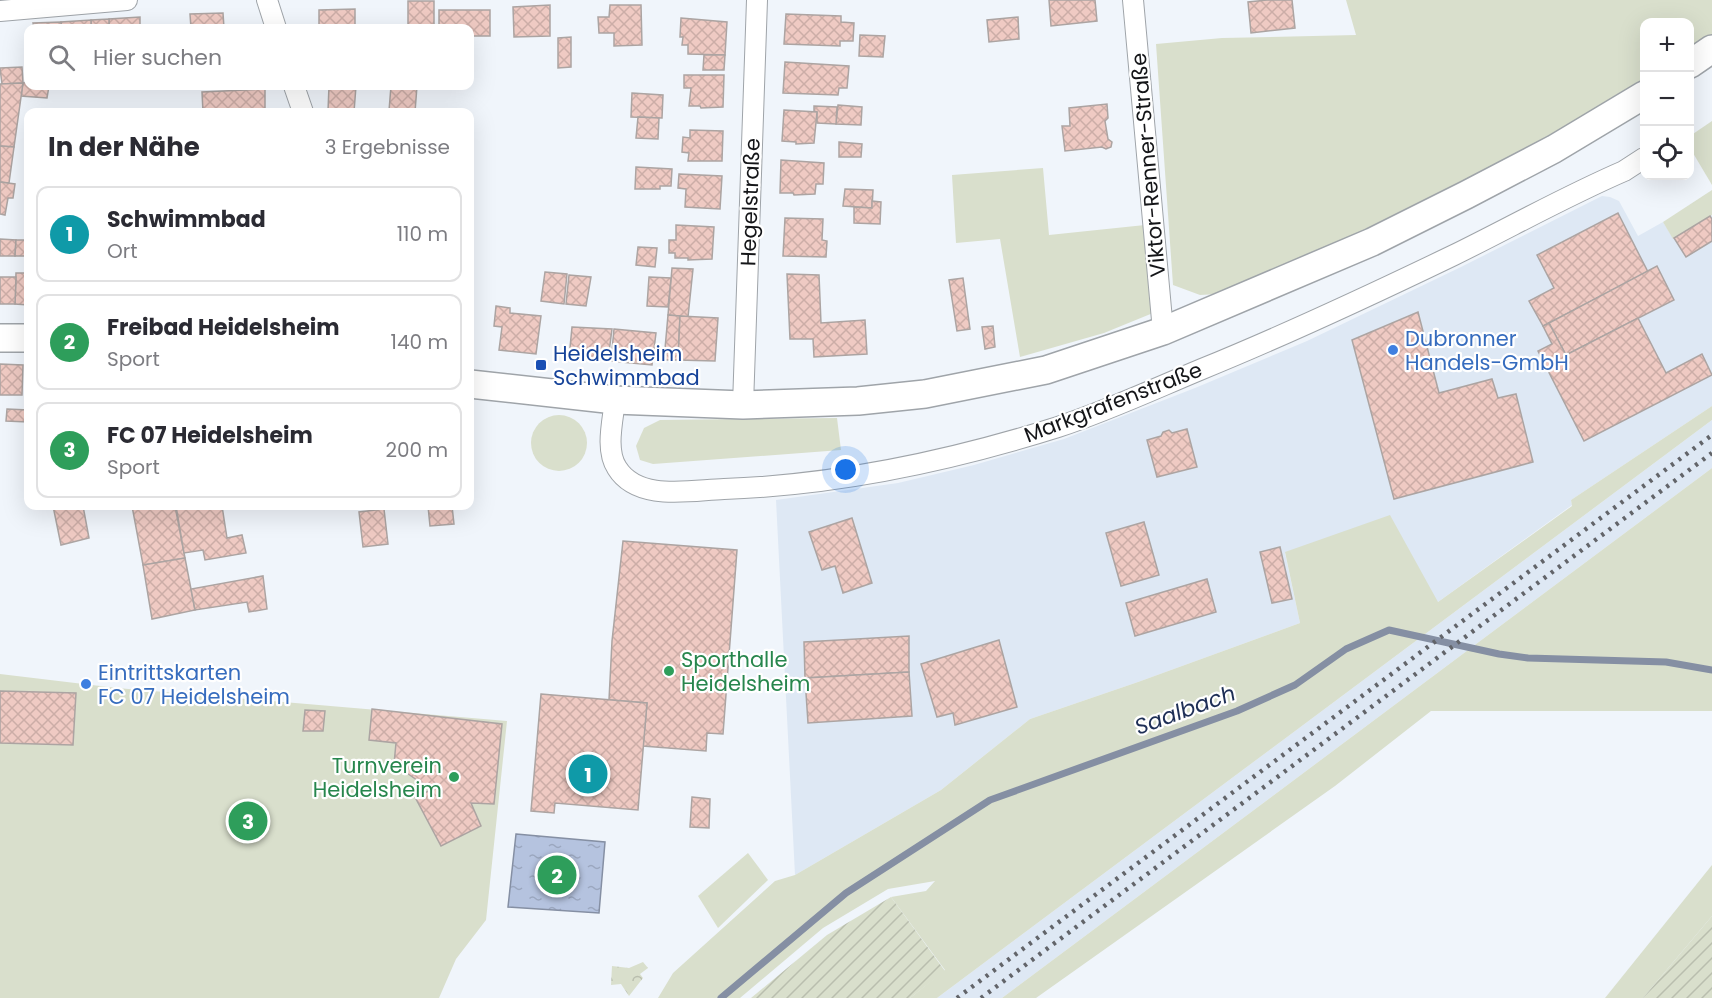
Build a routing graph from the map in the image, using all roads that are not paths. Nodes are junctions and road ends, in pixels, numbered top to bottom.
1 (128, 0) edge
2 (267, 0) edge
3 (757, 0) edge
4 (1133, 0) edge
5 (0, 10) edge
6 (275, 24) edge
7 (1712, 49) edge
8 (1694, 61) edge
9 (295, 90) edge
10 (1640, 97) edge
11 (302, 108) edge
12 (1640, 161) edge
13 (1163, 331) junction
14 (0, 338) edge
15 (24, 338) edge
16 (474, 384) edge
17 (615, 400) junction
18 (743, 405) junction

1 - 5 street
2 - 6 street
3 - 18 street, Hegelstraße
4 - 13 street, Viktor-Renner-Straße
7 - 8 street
9 - 11 street
10 - 13 street
12 - 17 street, Markgrafenstraße
13 - 18 street
14 - 15 street
16 - 17 street
17 - 18 street

